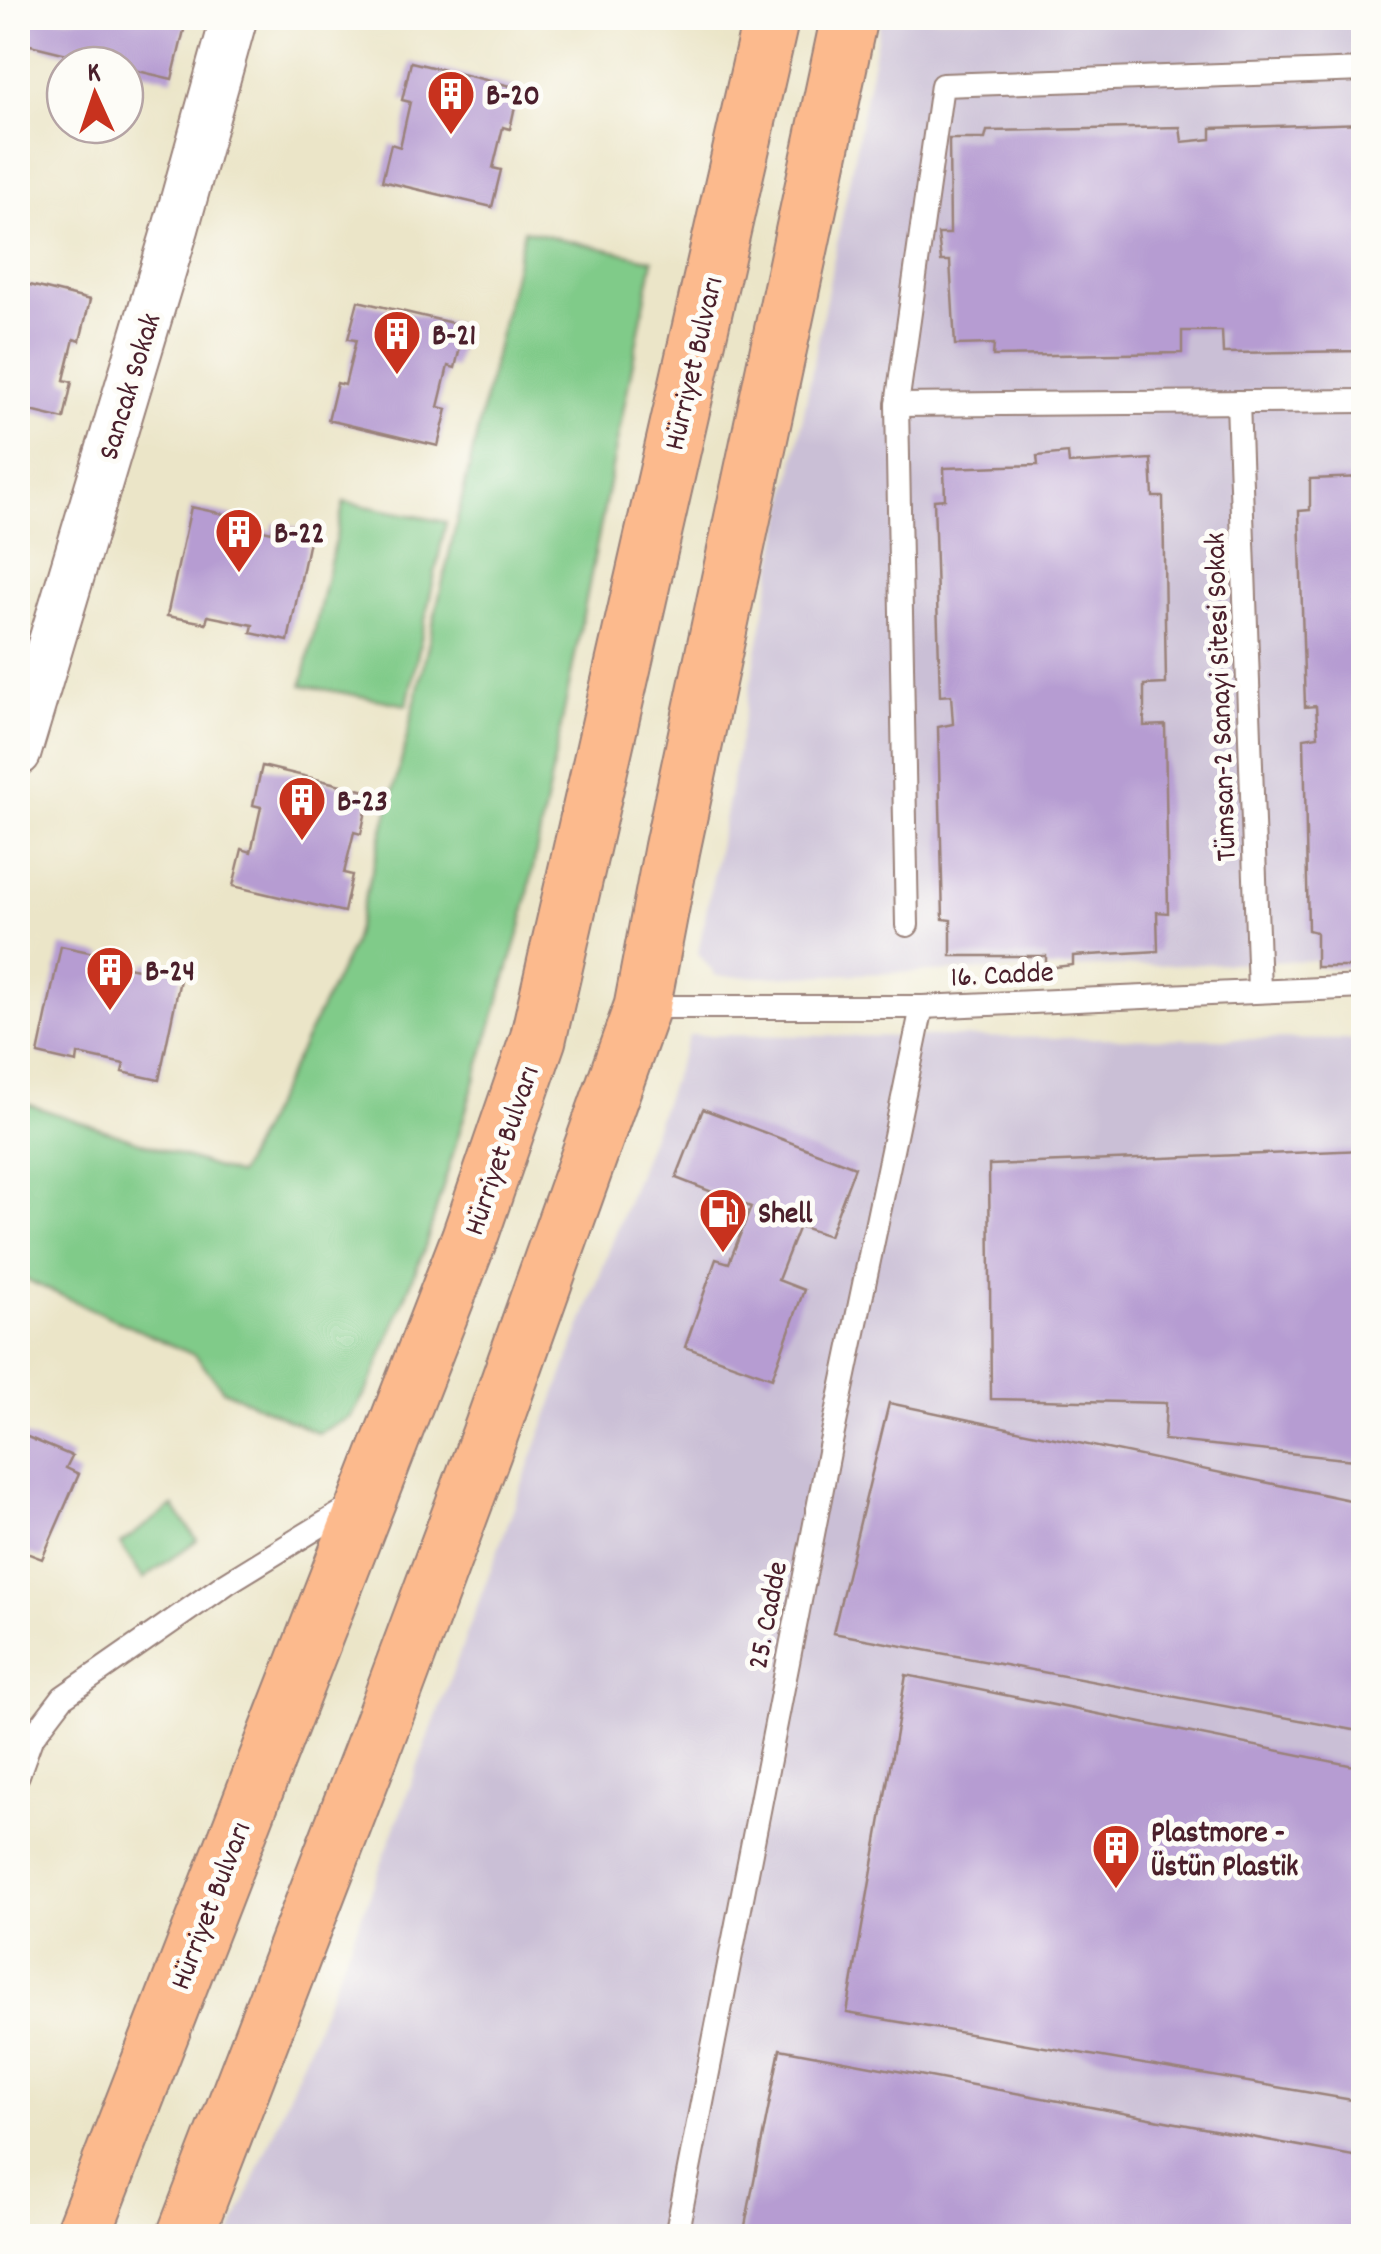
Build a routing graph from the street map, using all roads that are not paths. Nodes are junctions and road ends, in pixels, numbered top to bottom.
1 (234, 18) edge
2 (771, 18) edge
3 (849, 18) edge
4 (1364, 70) edge
5 (1364, 401) edge
6 (1238, 402) junction
7 (897, 405) junction
8 (18, 754) edge
9 (908, 926) dead end
10 (1364, 987) edge
11 (1259, 990) junction
12 (922, 1006) junction
13 (642, 1007) junction
14 (370, 1495) junction
15 (18, 1775) edge
16 (82, 2236) edge
17 (185, 2236) edge
18 (676, 2236) edge

1 - 8 street, Sancak Sokak
2 - 14 main road, Hürriyet Bulvarı
3 - 13 main road
4 - 7 lane
5 - 6 lane
6 - 7 lane
6 - 11 lane, Tümsan-2 Sanayi Sitesi Sokak
7 - 9 lane
10 - 11 lane, 16. Cadde
11 - 12 lane, 16. Cadde
12 - 13 lane, 16. Cadde
12 - 18 lane, 25. Cadde
13 - 17 main road
14 - 15 lane
14 - 16 main road, Hürriyet Bulvarı

